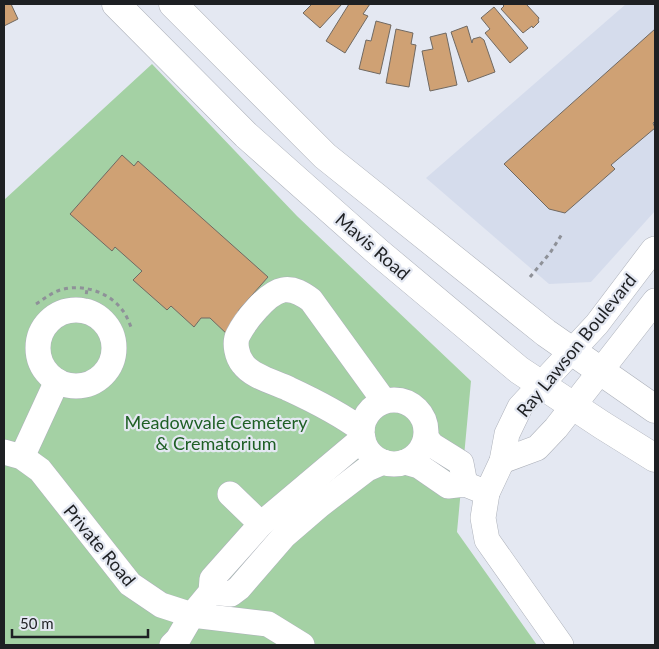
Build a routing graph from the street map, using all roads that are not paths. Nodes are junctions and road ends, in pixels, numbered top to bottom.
1 (116, 4) edge
2 (173, 4) edge
3 (655, 249) edge
4 (655, 302) edge
5 (572, 351) junction
6 (600, 371) junction
7 (57, 381) junction
8 (541, 384) junction
9 (384, 401) junction
10 (573, 406) junction
11 (655, 409) edge
12 (362, 434) junction
13 (426, 438) junction
14 (13, 454) edge
15 (655, 458) edge
16 (502, 461) junction
17 (394, 462) junction
18 (476, 488) junction
19 (230, 494) dead end
20 (261, 524) junction
21 (211, 592) junction
22 (192, 615) junction
23 (172, 645) edge
24 (302, 645) edge
25 (560, 645) edge

1 - 8 main road, Mavis Road
2 - 5 main road
3 - 5 street, Ray Lawson Boulevard
4 - 6 street, Ray Lawson Boulevard
5 - 6 main road
5 - 8 street, Ray Lawson Boulevard
6 - 10 street, Ray Lawson Boulevard
6 - 11 main road
7 - 7 street
7 - 14 street, Private Road
8 - 10 main road, Mavis Road
8 - 16 street, Ray Lawson Boulevard
9 - 12 street
9 - 12 street
9 - 13 street
10 - 15 main road, Mavis Road
10 - 16 street, Ray Lawson Boulevard
12 - 17 street
12 - 20 street
13 - 17 street
13 - 18 street
14 - 22 street, Private Road
16 - 18 street
17 - 18 street
17 - 21 street
18 - 25 street
19 - 20 street
20 - 21 street
21 - 22 street
22 - 23 street
22 - 24 street, Private Road

